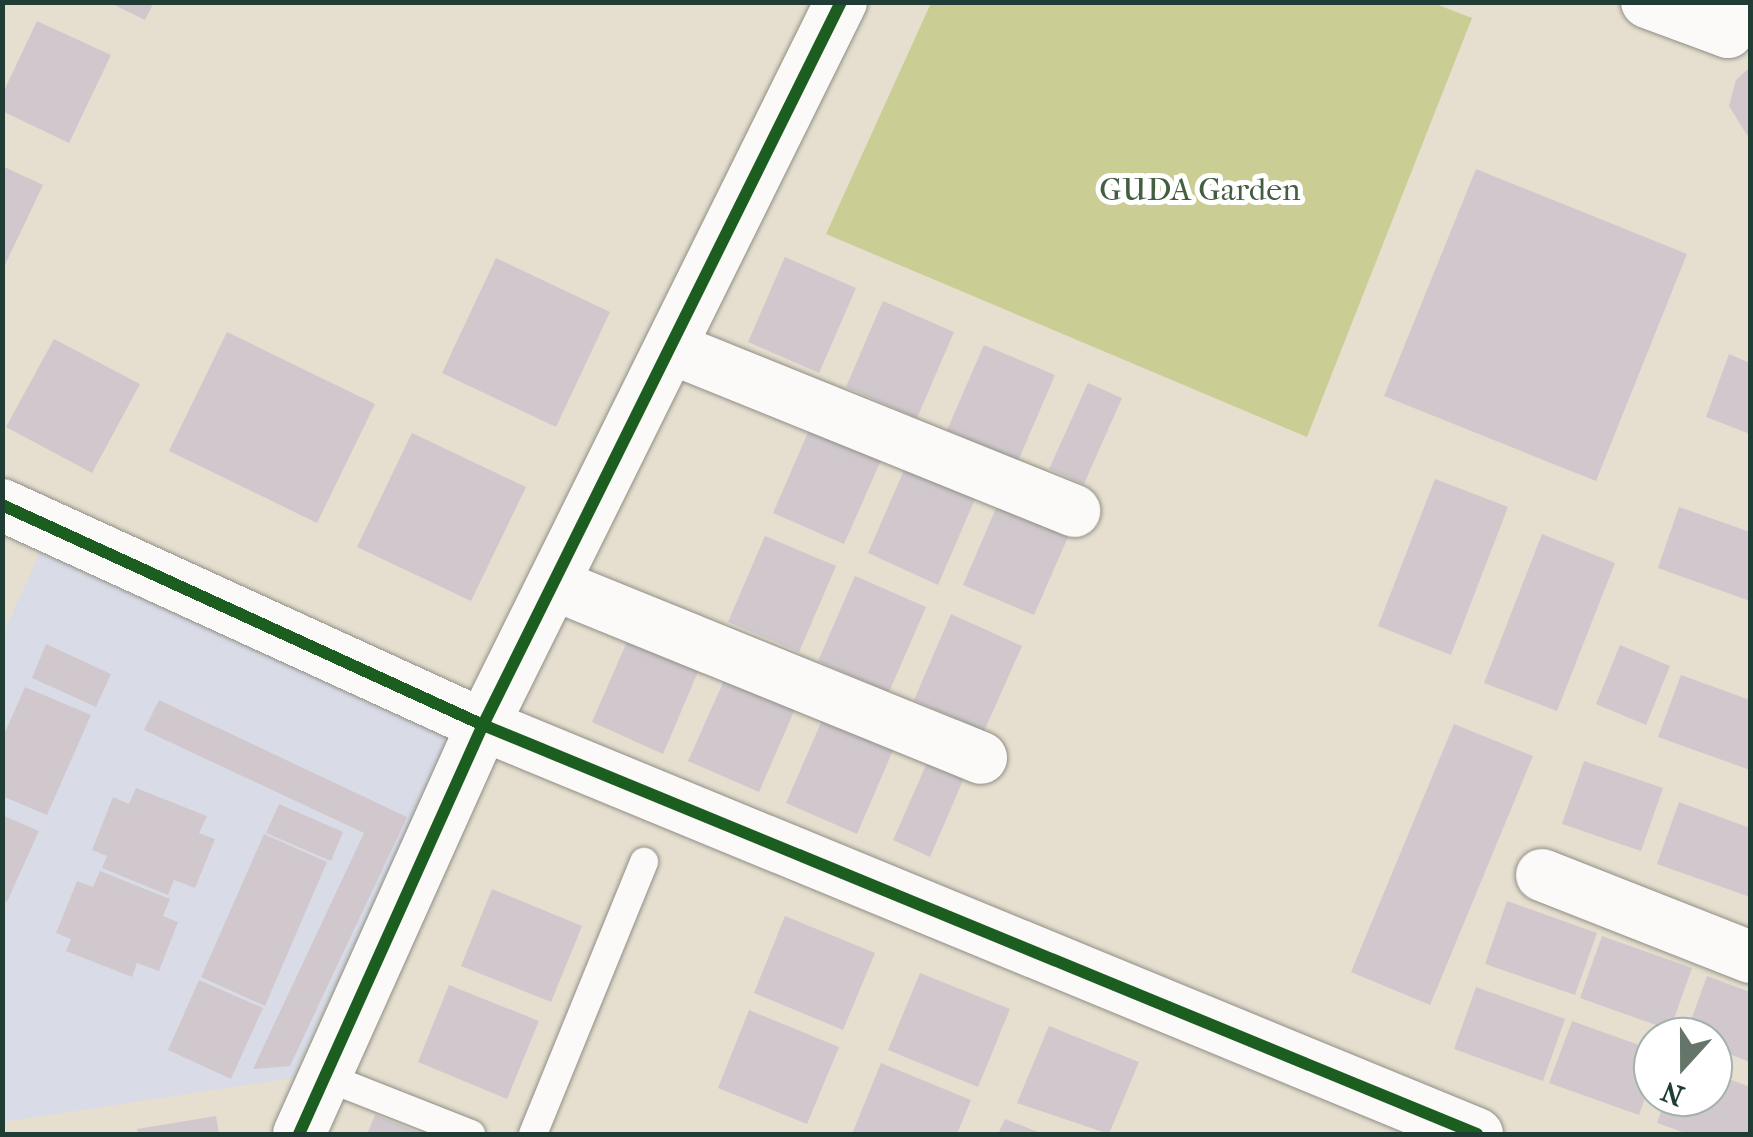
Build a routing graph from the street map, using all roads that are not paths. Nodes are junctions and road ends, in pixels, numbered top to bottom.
1 (1647, 2) edge
2 (1750, 4) edge
3 (830, 6) edge
4 (672, 348) junction
5 (2, 506) edge
6 (1074, 511) dead end
7 (552, 584) junction
8 (483, 724) junction
9 (981, 758) dead end
10 (644, 862) dead end
11 (1542, 875) dead end
12 (1750, 957) edge
13 (326, 1077) junction
14 (300, 1134) edge
15 (471, 1134) edge
16 (533, 1134) edge
17 (1477, 1134) edge

1 - 2 street
3 - 4 street
4 - 6 street
4 - 7 street
5 - 8 street
7 - 8 street
7 - 9 street
8 - 13 street
8 - 17 street
10 - 16 lane
11 - 12 street
13 - 14 street
13 - 15 lane

